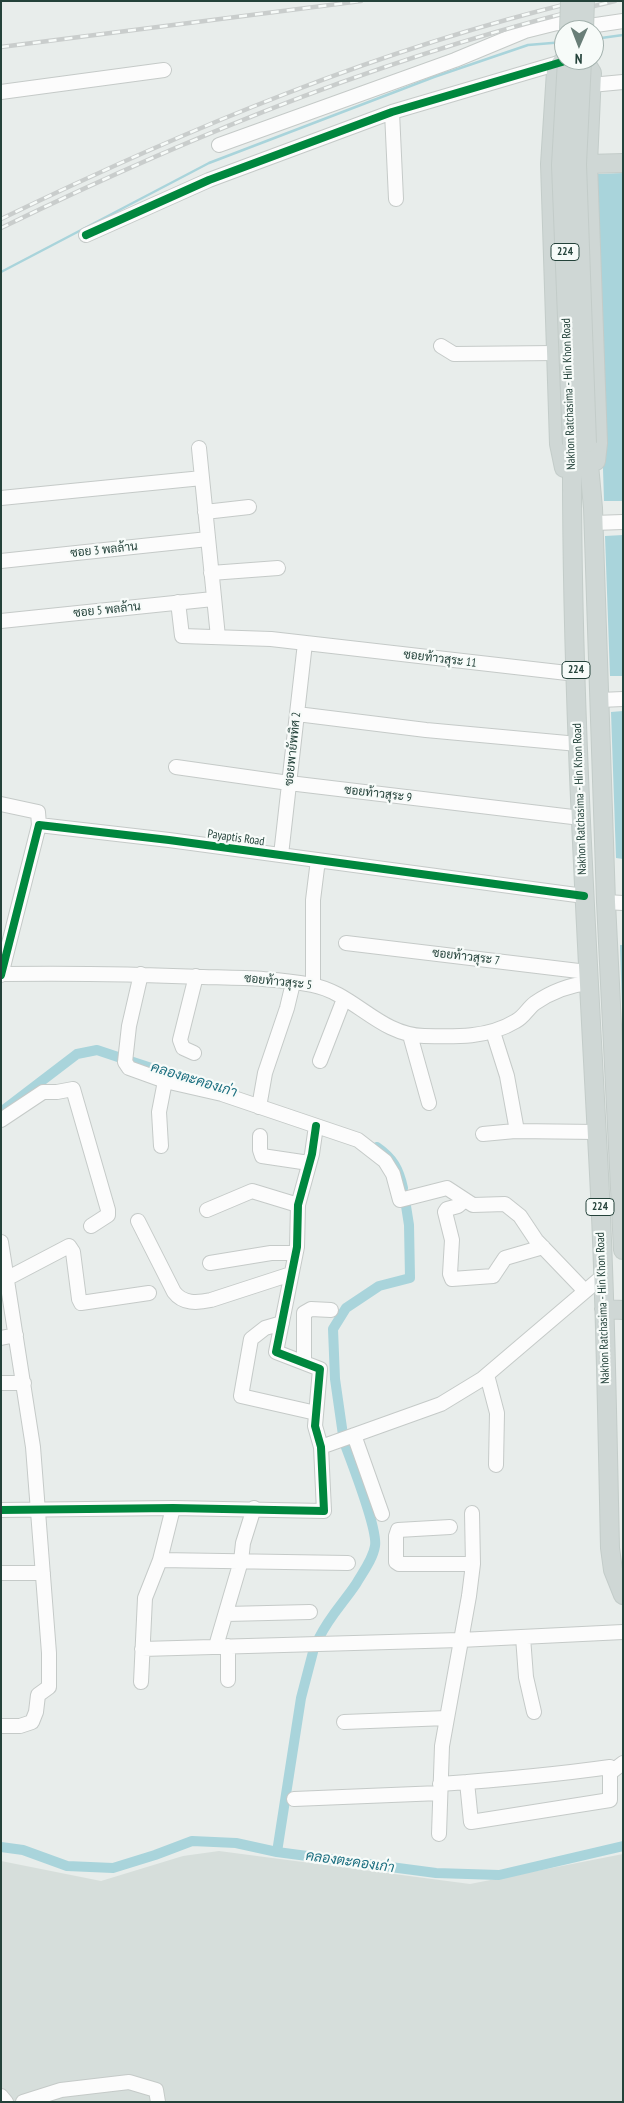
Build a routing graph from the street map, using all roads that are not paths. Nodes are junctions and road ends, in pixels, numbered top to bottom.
1 (570, 1) edge
2 (585, 1) edge
3 (569, 20) edge
4 (584, 20) edge
5 (623, 20) edge
6 (554, 65) edge
7 (164, 70) dead end
8 (557, 70) edge
9 (571, 70) edge
10 (590, 70) edge
11 (623, 82) edge
12 (591, 85) junction
13 (1, 92) edge
14 (392, 112) junction
15 (219, 145) dead end
16 (623, 163) edge
17 (588, 164) junction
18 (396, 199) dead end
19 (86, 235) dead end
20 (441, 346) dead end
21 (556, 353) junction
22 (580, 444) junction
23 (199, 448) dead end
24 (202, 478) junction
25 (1, 498) edge
26 (249, 507) dead end
27 (572, 510) junction
28 (205, 512) junction
29 (593, 515) junction
30 (623, 522) edge
31 (208, 539) junction
32 (1, 561) edge
33 (278, 568) dead end
34 (211, 573) junction
35 (213, 599) junction
36 (178, 602) junction
37 (1, 621) edge
38 (218, 637) junction
39 (305, 643) junction
40 (576, 674) junction
41 (623, 699) edge
42 (600, 700) junction
43 (297, 714) junction
44 (578, 744) junction
45 (176, 767) dead end
46 (290, 783) junction
47 (1, 804) edge
48 (581, 818) junction
49 (39, 825) junction
50 (281, 855) junction
51 (318, 860) junction
52 (584, 896) junction
53 (614, 903) edge
54 (346, 942) dead end
55 (140, 974) junction
56 (1, 975) edge
57 (196, 976) junction
58 (588, 977) junction
59 (293, 983) junction
60 (313, 985) junction
61 (344, 999) junction
62 (493, 1032) junction
63 (410, 1035) junction
64 (194, 1053) dead end
65 (320, 1061) dead end
66 (165, 1081) junction
67 (429, 1103) dead end
68 (259, 1107) junction
69 (1, 1120) edge
70 (316, 1126) junction
71 (517, 1131) junction
72 (484, 1134) dead end
73 (597, 1134) junction
74 (260, 1136) dead end
75 (620, 1137) edge
76 (161, 1146) dead end
77 (309, 1163) junction
78 (465, 1200) junction
79 (298, 1205) junction
80 (207, 1210) dead end
81 (138, 1221) dead end
82 (91, 1226) dead end
83 (1, 1242) edge
84 (543, 1247) junction
85 (623, 1250) edge
86 (295, 1253) junction
87 (210, 1263) dead end
88 (291, 1274) junction
89 (603, 1276) junction
90 (4, 1279) edge
91 (584, 1290) junction
92 (149, 1293) dead end
93 (331, 1310) dead end
94 (604, 1310) junction
95 (623, 1310) edge
96 (282, 1323) junction
97 (16, 1335) junction
98 (1, 1338) edge
99 (304, 1362) junction
100 (487, 1375) junction
101 (1, 1383) edge
102 (24, 1383) junction
103 (316, 1414) junction
104 (354, 1436) junction
105 (321, 1447) junction
106 (496, 1465) dead end
107 (173, 1508) junction
108 (254, 1508) junction
109 (1, 1510) edge
110 (39, 1510) junction
111 (472, 1512) dead end
112 (382, 1514) dead end
113 (450, 1527) dead end
114 (160, 1560) junction
115 (241, 1561) junction
116 (348, 1563) dead end
117 (473, 1564) junction
118 (1, 1573) edge
119 (43, 1573) junction
120 (623, 1595) edge
121 (310, 1612) dead end
122 (226, 1614) junction
123 (623, 1632) edge
124 (523, 1637) junction
125 (460, 1640) junction
126 (222, 1646) junction
127 (142, 1649) junction
128 (228, 1680) dead end
129 (142, 1682) dead end
130 (534, 1712) dead end
131 (447, 1718) junction
132 (344, 1722) dead end
133 (1, 1726) edge
134 (623, 1763) edge
135 (610, 1773) junction
136 (467, 1782) junction
137 (440, 1788) junction
138 (294, 1799) dead end
139 (439, 1834) dead end
140 (1, 2096) edge
141 (6, 2102) edge
142 (23, 2102) edge
143 (158, 2102) edge

1 - 3 main road, bridge
2 - 4 main road, bridge
5 - 15 street
6 - 14 street
7 - 13 street
8 - 21 main road
9 - 22 main road, Nakhon Ratchasima - Hin Khon Road / 224, bridge
10 - 12 main road
11 - 12 street
12 - 17 main road
14 - 18 street
14 - 19 street
16 - 17 main road
17 - 29 main road
20 - 21 street
21 - 27 main road
22 - 27 main road, Nakhon Ratchasima - Hin Khon Road / 224
22 - 29 main road
23 - 24 street
24 - 25 street
24 - 28 street
26 - 28 street
27 - 40 main road, Nakhon Ratchasima - Hin Khon Road / 224
28 - 31 street
29 - 30 street
29 - 42 main road
31 - 32 street, ซอย 3 พลล้าน
31 - 34 street
33 - 34 street
34 - 35 street
35 - 36 street, ซอย 5 พลล้าน
35 - 38 street
36 - 37 street, ซอย 5 พลล้าน
36 - 38 street, ซอยท้าวสุระ 11
38 - 39 street, ซอยท้าวสุระ 11
39 - 40 street, ซอยท้าวสุระ 11
39 - 43 street, ซอยพายัพทิศ 2
40 - 44 main road, Nakhon Ratchasima - Hin Khon Road / 224
41 - 42 street
42 - 53 main road
43 - 44 street
43 - 46 street, ซอยพายัพทิศ 2
44 - 48 main road, Nakhon Ratchasima - Hin Khon Road / 224
45 - 46 street, ซอยท้าวสุระ 9
46 - 48 street, ซอยท้าวสุระ 9
46 - 50 street, ซอยพายัพทิศ 2
47 - 49 street
48 - 52 main road, Nakhon Ratchasima - Hin Khon Road / 224
49 - 50 street, Payaptis Road
49 - 56 street
50 - 51 street, Payaptis Road
51 - 52 street, Payaptis Road
51 - 60 street
52 - 53 main road
52 - 58 main road, Nakhon Ratchasima - Hin Khon Road / 224
53 - 75 main road
54 - 58 street, ซอยท้าวสุระ 7
55 - 56 street, ซอยท้าวสุระ 5
55 - 57 street, ซอยท้าวสุระ 5
55 - 66 street
57 - 59 street, ซอยท้าวสุระ 5
57 - 64 street
58 - 62 street, ซอยท้าวสุระ 5
58 - 73 main road, Nakhon Ratchasima - Hin Khon Road / 224
59 - 60 street, ซอยท้าวสุระ 5
59 - 68 street
60 - 61 street, ซอยท้าวสุระ 5
61 - 63 street, ซอยท้าวสุระ 5
61 - 65 street
62 - 63 street, ซอยท้าวสุระ 5
62 - 71 street
63 - 67 street
66 - 68 street
66 - 76 street
68 - 70 street
69 - 82 street
70 - 77 street
70 - 78 street
71 - 72 street
71 - 73 street
73 - 75 main road
73 - 89 main road, Nakhon Ratchasima - Hin Khon Road / 224
74 - 77 street
75 - 85 main road
77 - 79 street
78 - 84 street
78 - 84 street
79 - 80 street
79 - 86 street
81 - 88 street
83 - 90 street
84 - 91 street
86 - 87 street
86 - 88 street
88 - 96 street
89 - 91 street
89 - 94 main road, Nakhon Ratchasima - Hin Khon Road / 224
90 - 92 street
90 - 97 street
91 - 100 street
93 - 99 street
94 - 95 main road
94 - 120 main road, Nakhon Ratchasima - Hin Khon Road / 224
96 - 99 street
96 - 103 street
97 - 98 street
97 - 102 street
99 - 103 street
100 - 104 street
100 - 106 street
101 - 102 street
102 - 110 street
103 - 105 street
104 - 105 street
104 - 112 street
105 - 108 street
107 - 108 street
107 - 110 street
107 - 114 street
108 - 115 street
109 - 110 street
110 - 119 street
111 - 117 street
113 - 117 street
114 - 115 street
114 - 127 street
115 - 116 street
115 - 122 street
117 - 125 street
118 - 119 street
119 - 133 street
121 - 122 street
122 - 126 street
123 - 124 street
124 - 125 street
124 - 130 street
125 - 126 street
125 - 131 street
126 - 127 street
126 - 128 street
127 - 129 street
131 - 132 street
131 - 137 street
134 - 135 street
135 - 136 street
135 - 136 street
136 - 137 street
137 - 138 street
137 - 139 street
140 - 141 street
142 - 143 street

